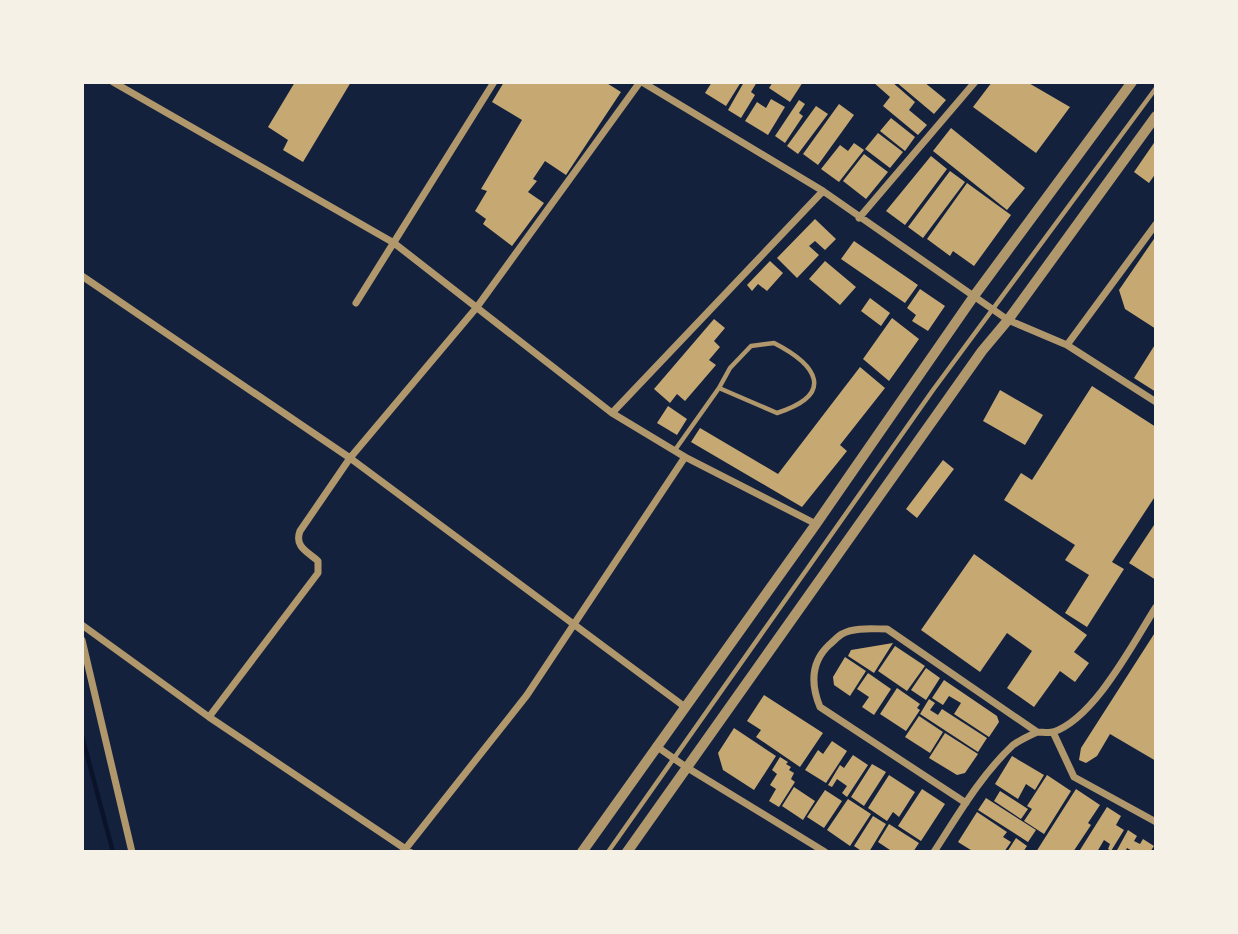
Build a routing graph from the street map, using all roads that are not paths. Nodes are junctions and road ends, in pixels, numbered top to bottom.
1 (113, 82) edge
2 (494, 82) edge
3 (641, 82) edge
4 (975, 82) edge
5 (1132, 82) edge
6 (1156, 88) edge
7 (1156, 116) edge
8 (823, 191) junction
9 (859, 218) junction
10 (1156, 224) edge
11 (394, 243) junction
12 (82, 276) edge
13 (974, 296) junction
14 (356, 303) dead end
15 (477, 307) junction
16 (992, 309) junction
17 (1008, 320) junction
18 (1067, 345) junction
19 (719, 388) junction
20 (1156, 402) edge
21 (612, 413) junction
22 (675, 450) junction
23 (685, 457) junction
24 (350, 458) junction
25 (817, 524) junction
26 (1156, 607) edge
27 (82, 625) edge
28 (572, 625) junction
29 (82, 640) edge
30 (685, 707) junction
31 (209, 716) junction
32 (1037, 732) junction
33 (1052, 732) junction
34 (656, 746) junction
35 (674, 759) junction
36 (686, 767) junction
37 (966, 803) junction
38 (1156, 822) edge
39 (406, 851) edge
40 (132, 852) edge
41 (582, 852) edge
42 (608, 852) edge
43 (627, 852) edge
44 (825, 852) edge
45 (934, 852) edge

1 - 11 street
2 - 11 street
3 - 8 street
3 - 15 street
4 - 9 street
5 - 13 street
6 - 16 lane
7 - 17 street
8 - 9 street
8 - 21 street
9 - 13 street
10 - 18 street
11 - 14 street
11 - 15 street
12 - 24 street
13 - 16 street
13 - 25 street
15 - 21 street
15 - 24 street
16 - 17 street
16 - 35 lane
17 - 18 street
17 - 36 street
18 - 20 street
19 - 19 lane
19 - 22 lane
21 - 22 street
22 - 23 street
23 - 25 street
23 - 28 street
24 - 28 street
24 - 31 street
25 - 30 street
26 - 33 street
27 - 31 street
28 - 30 street
28 - 39 street
29 - 40 street
30 - 34 street
31 - 39 street
32 - 33 street
32 - 37 street
32 - 37 street
33 - 38 street
34 - 35 street
34 - 41 street
35 - 36 street
35 - 42 lane
36 - 43 street
36 - 44 street
37 - 45 street

